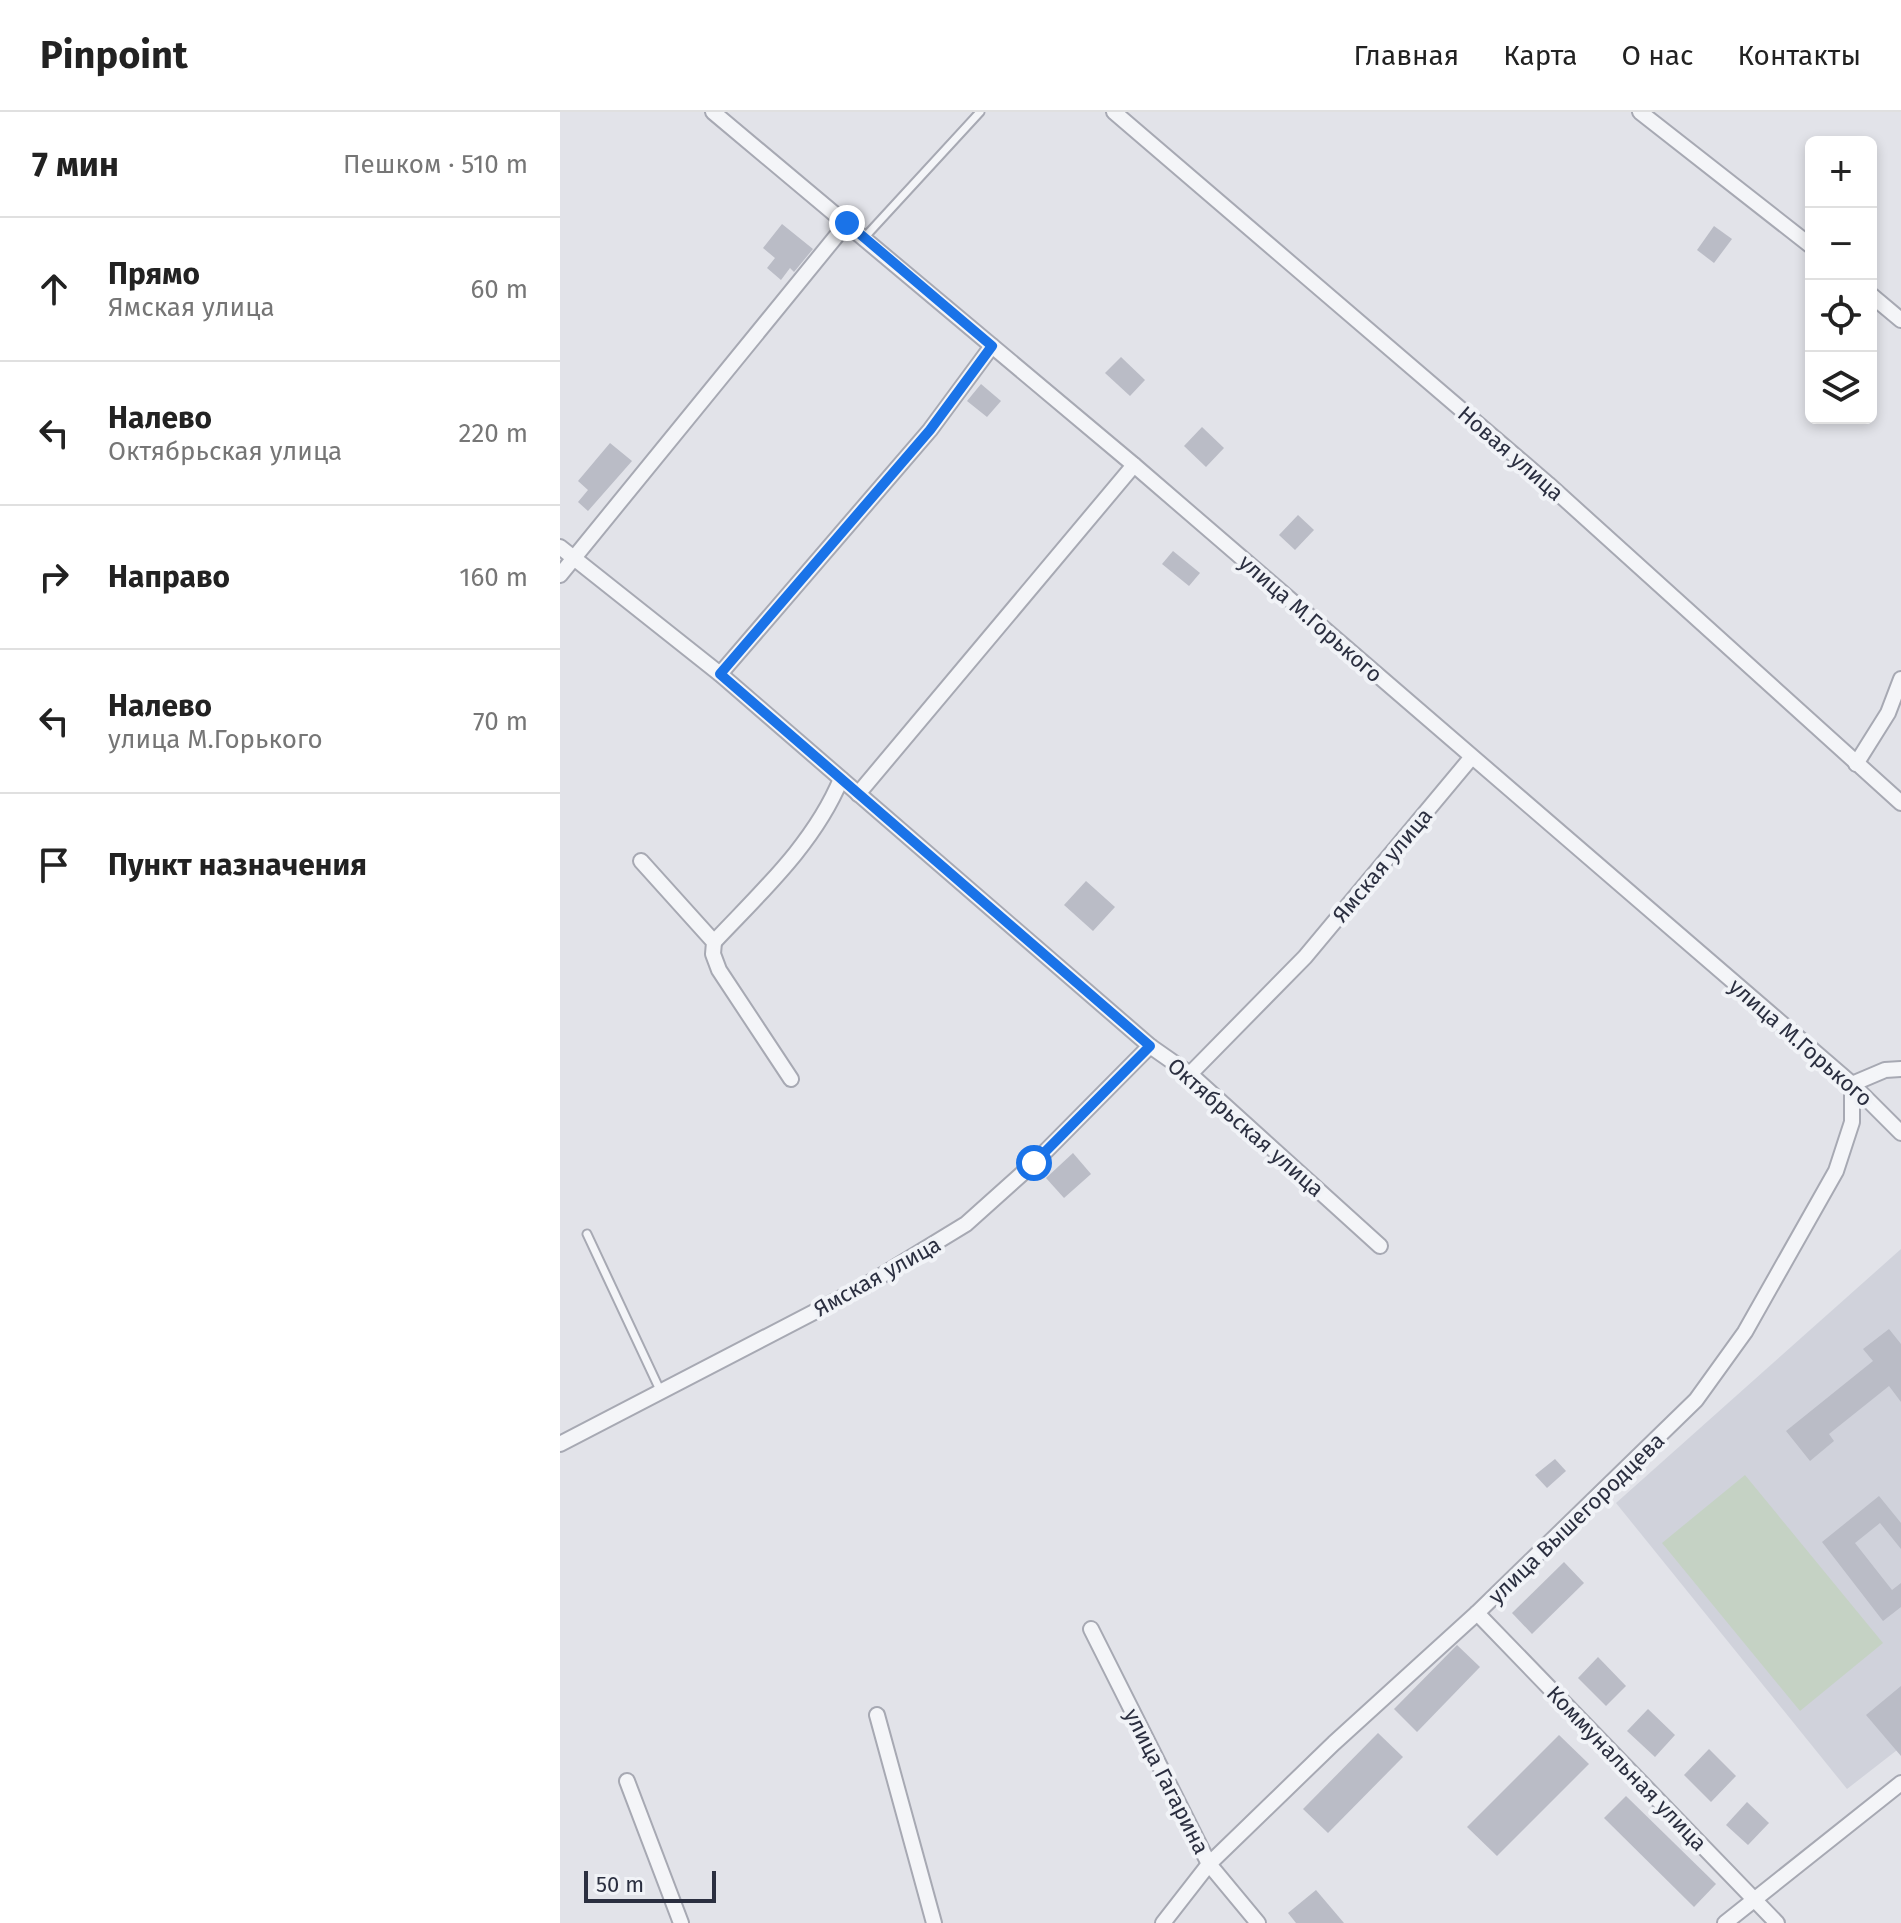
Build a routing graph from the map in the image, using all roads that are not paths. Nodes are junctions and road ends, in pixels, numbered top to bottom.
1 (713, 112) edge
2 (980, 112) edge
3 (1114, 112) edge
4 (1640, 112) edge
5 (847, 223) junction
6 (864, 238) junction
7 (1805, 241) edge
8 (1877, 300) edge
9 (1901, 320) edge
10 (992, 346) junction
11 (1134, 465) junction
12 (560, 547) edge
13 (573, 558) junction
14 (560, 575) edge
15 (720, 674) junction
16 (1901, 679) edge
17 (1471, 758) junction
18 (1856, 764) junction
19 (841, 779) junction
20 (858, 794) junction
21 (1901, 803) edge
22 (641, 861) dead end
23 (714, 942) junction
24 (1150, 1046) junction
25 (1901, 1069) edge
26 (1190, 1074) junction
27 (791, 1079) dead end
28 (1852, 1084) junction
29 (1901, 1133) edge
30 (587, 1234) dead end
31 (1380, 1246) dead end
32 (660, 1390) junction
33 (560, 1444) edge
34 (1477, 1613) junction
35 (1091, 1629) dead end
36 (877, 1715) dead end
37 (627, 1781) dead end
38 (1901, 1783) edge
39 (1209, 1864) junction
40 (1755, 1898) junction
41 (681, 1923) edge
42 (934, 1923) edge
43 (1163, 1923) edge
44 (1258, 1923) edge
45 (1725, 1923) edge
46 (1777, 1923) edge

1 - 5 street, улица М.Горького
2 - 6 lane
3 - 18 street, Новая улица
4 - 7 street
5 - 6 street, улица М.Горького
5 - 13 street
6 - 10 street, улица М.Горького
8 - 9 street
10 - 11 street, улица М.Горького
10 - 15 street
11 - 17 street, улица М.Горького
11 - 20 street
12 - 13 street, Октябрьская улица
13 - 14 street
13 - 15 street, Октябрьская улица
15 - 19 street, Октябрьская улица
16 - 18 street
17 - 26 street, Ямская улица
17 - 28 street, улица М.Горького
18 - 21 street, Новая улица
19 - 20 street, Октябрьская улица
19 - 23 street
20 - 24 street, Октябрьская улица
22 - 23 street
23 - 27 street
24 - 26 street, Октябрьская улица
24 - 32 street, Ямская улица
25 - 28 street
26 - 31 street, Октябрьская улица
28 - 29 street, улица М.Горького
28 - 34 street, улица Вышегородцева
30 - 32 lane
32 - 33 street, Ямская улица
34 - 39 street, улица Вышегородцева
34 - 40 street, Коммунальная улица
35 - 39 street, улица Гагарина
36 - 42 street
37 - 41 street
38 - 40 street
39 - 43 street, улица Вышегородцева
39 - 44 street, улица Гагарина
40 - 45 street
40 - 46 street, Коммунальная улица

